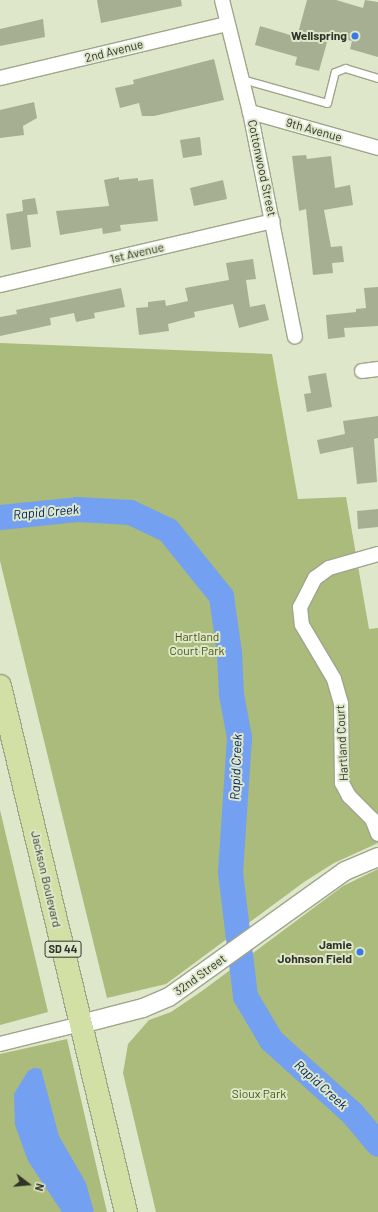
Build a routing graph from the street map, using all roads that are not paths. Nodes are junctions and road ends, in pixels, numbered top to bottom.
1 (222, 0) edge
2 (227, 24) junction
3 (0, 78) edge
4 (378, 78) edge
5 (242, 79) junction
6 (250, 112) junction
7 (378, 148) edge
8 (273, 221) junction
9 (0, 285) edge
10 (295, 337) dead end
11 (378, 369) edge
12 (362, 371) dead end
13 (378, 554) edge
14 (0, 686) edge
15 (378, 834) edge
16 (378, 857) edge
17 (81, 1024) junction
18 (0, 1044) edge
19 (126, 1212) edge

1 - 2 street, Cottonwood Street
2 - 3 street, 2nd Avenue
2 - 5 street, Cottonwood Street
4 - 5 lane
5 - 6 street, Cottonwood Street
6 - 7 street, 9th Avenue
6 - 8 street, Cottonwood Street
8 - 9 street, 1st Avenue
8 - 10 street, Cottonwood Street
11 - 12 street
13 - 15 street, Hartland Court
14 - 17 main road, Jackson Boulevard / SD 44
16 - 17 street, 32nd Street
17 - 18 street, 32nd Street
17 - 19 main road, Jackson Boulevard / SD 44

